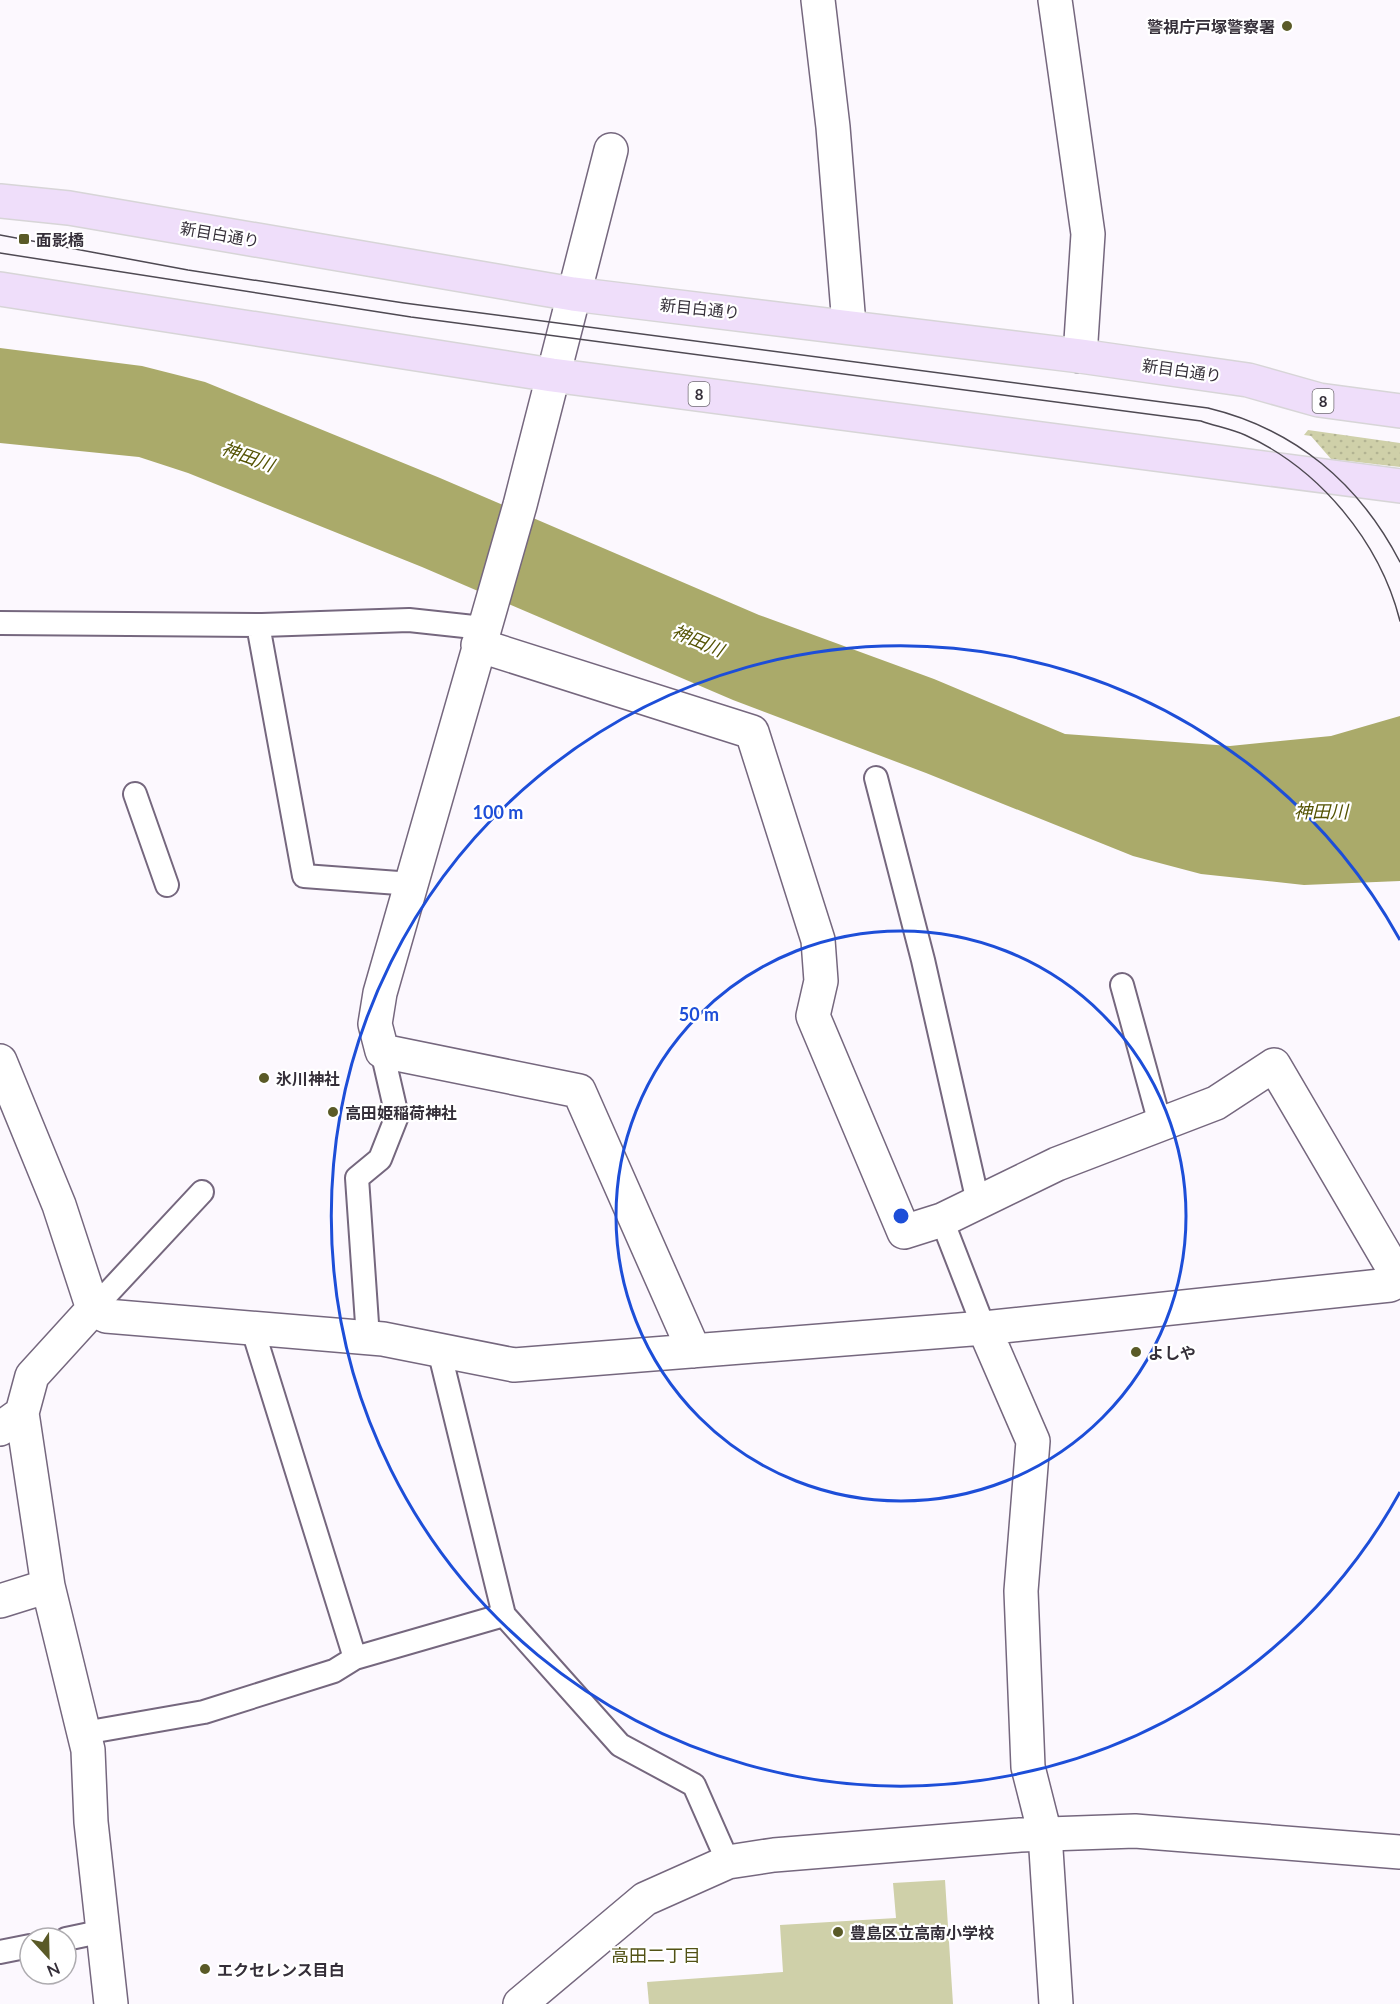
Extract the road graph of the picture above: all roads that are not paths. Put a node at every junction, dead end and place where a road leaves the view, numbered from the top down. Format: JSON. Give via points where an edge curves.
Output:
{"nodes":[{"id":1,"x":818,"y":0,"type":"edge"},
{"id":2,"x":1055,"y":0,"type":"edge"},
{"id":3,"x":611,"y":150,"type":"dead end"},
{"id":4,"x":0,"y":201,"type":"edge"},
{"id":5,"x":0,"y":289,"type":"edge"},
{"id":6,"x":573,"y":294,"type":"junction"},
{"id":7,"x":849,"y":325,"type":"junction"},
{"id":8,"x":1080,"y":356,"type":"junction"},
{"id":9,"x":552,"y":375,"type":"junction"},
{"id":10,"x":1400,"y":411,"type":"edge"},
{"id":11,"x":1400,"y":486,"type":"edge"},
{"id":12,"x":0,"y":623,"type":"edge"},
{"id":13,"x":258,"y":625,"type":"junction"},
{"id":14,"x":483,"y":627,"type":"junction"},
{"id":15,"x":876,"y":778,"type":"dead end"},
{"id":16,"x":135,"y":794,"type":"dead end"},
{"id":17,"x":412,"y":884,"type":"junction"},
{"id":18,"x":167,"y":885,"type":"dead end"},
{"id":19,"x":1122,"y":985,"type":"dead end"},
{"id":20,"x":382,"y":1051,"type":"junction"},
{"id":21,"x":0,"y":1061,"type":"edge"},
{"id":22,"x":1161,"y":1127,"type":"junction"},
{"id":23,"x":202,"y":1192,"type":"dead end"},
{"id":24,"x":978,"y":1202,"type":"junction"},
{"id":25,"x":942,"y":1220,"type":"junction"},
{"id":26,"x":1400,"y":1280,"type":"edge"},
{"id":27,"x":93,"y":1309,"type":"junction"},
{"id":28,"x":252,"y":1327,"type":"junction"},
{"id":29,"x":984,"y":1328,"type":"junction"},
{"id":30,"x":368,"y":1338,"type":"junction"},
{"id":31,"x":439,"y":1350,"type":"junction"},
{"id":32,"x":694,"y":1351,"type":"junction"},
{"id":33,"x":11,"y":1421,"type":"edge"},
{"id":34,"x":48,"y":1586,"type":"junction"},
{"id":35,"x":0,"y":1601,"type":"edge"},
{"id":36,"x":504,"y":1615,"type":"junction"},
{"id":37,"x":356,"y":1658,"type":"junction"},
{"id":38,"x":84,"y":1733,"type":"junction"},
{"id":39,"x":1045,"y":1834,"type":"junction"},
{"id":40,"x":1400,"y":1852,"type":"edge"},
{"id":41,"x":728,"y":1862,"type":"junction"},
{"id":42,"x":104,"y":1932,"type":"junction"},
{"id":43,"x":78,"y":1937,"type":"edge"},
{"id":44,"x":18,"y":1948,"type":"edge"},
{"id":45,"x":0,"y":1952,"type":"edge"},
{"id":46,"x":111,"y":2004,"type":"edge"},
{"id":47,"x":520,"y":2004,"type":"edge"},
{"id":48,"x":1056,"y":2004,"type":"edge"}],
"edges":[{"from":1,"to":7,"type":"street"},
{"from":2,"to":8,"type":"street","via":[[1088,234]]},
{"from":3,"to":6,"type":"street"},
{"from":4,"to":6,"type":"main road","name":"新目白通り","number":"8","via":[[69,208]]},
{"from":5,"to":9,"type":"main road","number":"8"},
{"from":6,"to":7,"type":"main road","name":"新目白通り","number":"8"},
{"from":6,"to":9,"type":"street"},
{"from":7,"to":8,"type":"main road","name":"新目白通り","number":"8"},
{"from":8,"to":10,"type":"main road","name":"新目白通り","number":"8","via":[[1248,380],[1319,400]]},
{"from":9,"to":11,"type":"main road","number":"8"},
{"from":9,"to":14,"type":"street","via":[[520,505]]},
{"from":12,"to":13,"type":"lane"},
{"from":13,"to":14,"type":"lane","via":[[410,620]]},
{"from":13,"to":17,"type":"lane","via":[[304,876]]},
{"from":14,"to":17,"type":"street"},
{"from":14,"to":25,"type":"street","via":[[752,732],[818,940],[821,981],[813,1016],[904,1232]]},
{"from":15,"to":24,"type":"lane"},
{"from":16,"to":18,"type":"lane"},
{"from":17,"to":20,"type":"street","via":[[380,993],[375,1024]]},
{"from":19,"to":22,"type":"lane"},
{"from":20,"to":30,"type":"lane","via":[[397,1116],[380,1159],[357,1178]]},
{"from":20,"to":32,"type":"street","via":[[579,1091]]},
{"from":21,"to":27,"type":"street","via":[[59,1206]]},
{"from":22,"to":24,"type":"street","via":[[1057,1164]]},
{"from":22,"to":26,"type":"street","via":[[1216,1103],[1274,1065]]},
{"from":23,"to":27,"type":"lane"},
{"from":24,"to":25,"type":"street"},
{"from":25,"to":29,"type":"lane"},
{"from":26,"to":29,"type":"street","via":[[1390,1285]]},
{"from":27,"to":28,"type":"street","via":[[106,1316]]},
{"from":27,"to":33,"type":"street","via":[[32,1376]]},
{"from":28,"to":30,"type":"street"},
{"from":28,"to":37,"type":"lane"},
{"from":29,"to":32,"type":"street"},
{"from":29,"to":39,"type":"street","via":[[1034,1441],[1021,1591],[1028,1767]]},
{"from":30,"to":31,"type":"street"},
{"from":31,"to":32,"type":"street","via":[[514,1365]]},
{"from":31,"to":36,"type":"lane"},
{"from":33,"to":34,"type":"street"},
{"from":34,"to":35,"type":"street"},
{"from":34,"to":38,"type":"street"},
{"from":36,"to":37,"type":"lane"},
{"from":36,"to":41,"type":"lane","via":[[620,1745],[694,1785]]},
{"from":37,"to":38,"type":"lane","via":[[334,1671],[204,1712]]},
{"from":38,"to":42,"type":"street"},
{"from":39,"to":40,"type":"street","via":[[1135,1831]]},
{"from":39,"to":41,"type":"street"},
{"from":39,"to":48,"type":"street"},
{"from":41,"to":47,"type":"street","via":[[645,1899]]},
{"from":42,"to":43,"type":"lane"},
{"from":42,"to":46,"type":"street"},
{"from":44,"to":45,"type":"lane"}]}
